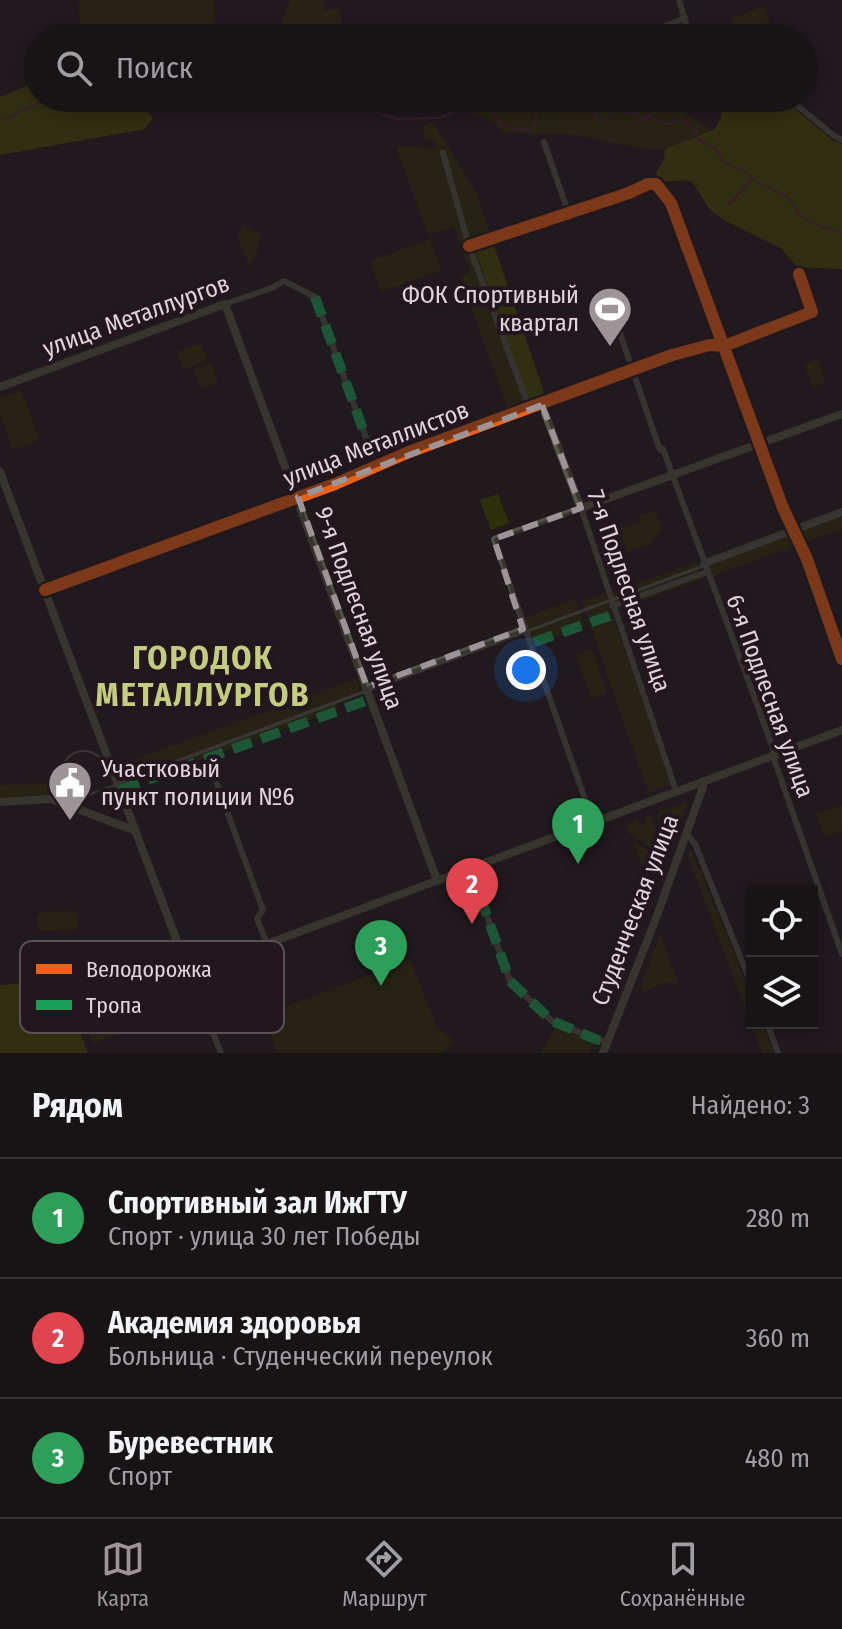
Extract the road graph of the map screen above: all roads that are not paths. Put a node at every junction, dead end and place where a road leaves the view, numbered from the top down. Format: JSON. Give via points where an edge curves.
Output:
{"nodes":[{"id":1,"x":679,"y":0,"type":"edge"},
{"id":2,"x":685,"y":17,"type":"junction"},
{"id":3,"x":672,"y":24,"type":"edge"},
{"id":4,"x":686,"y":24,"type":"edge"},
{"id":5,"x":805,"y":112,"type":"edge"},
{"id":6,"x":842,"y":140,"type":"edge"},
{"id":7,"x":544,"y":142,"type":"dead end"},
{"id":8,"x":443,"y":153,"type":"dead end"},
{"id":9,"x":568,"y":212,"type":"junction"},
{"id":10,"x":469,"y":246,"type":"junction"},
{"id":11,"x":799,"y":274,"type":"dead end"},
{"id":12,"x":225,"y":304,"type":"junction"},
{"id":13,"x":613,"y":313,"type":"dead end"},
{"id":14,"x":724,"y":346,"type":"junction"},
{"id":15,"x":635,"y":370,"type":"junction"},
{"id":16,"x":0,"y":387,"type":"edge"},
{"id":17,"x":542,"y":405,"type":"junction"},
{"id":18,"x":530,"y":410,"type":"junction"},
{"id":19,"x":842,"y":414,"type":"edge"},
{"id":20,"x":760,"y":443,"type":"junction"},
{"id":21,"x":377,"y":468,"type":"junction"},
{"id":22,"x":0,"y":472,"type":"edge"},
{"id":23,"x":672,"y":475,"type":"junction"},
{"id":24,"x":298,"y":497,"type":"junction"},
{"id":25,"x":581,"y":508,"type":"junction"},
{"id":26,"x":842,"y":511,"type":"edge"},
{"id":27,"x":792,"y":530,"type":"junction"},
{"id":28,"x":703,"y":563,"type":"junction"},
{"id":29,"x":707,"y":572,"type":"junction"},
{"id":30,"x":45,"y":590,"type":"junction"},
{"id":31,"x":612,"y":606,"type":"junction"},
{"id":32,"x":523,"y":629,"type":"junction"},
{"id":33,"x":842,"y":659,"type":"edge"},
{"id":34,"x":367,"y":687,"type":"junction"},
{"id":35,"x":842,"y":730,"type":"edge"},
{"id":36,"x":775,"y":754,"type":"junction"},
{"id":37,"x":703,"y":781,"type":"junction"},
{"id":38,"x":217,"y":784,"type":"dead end"},
{"id":39,"x":676,"y":791,"type":"junction"},
{"id":40,"x":0,"y":802,"type":"edge"},
{"id":41,"x":593,"y":822,"type":"junction"},
{"id":42,"x":136,"y":831,"type":"junction"},
{"id":43,"x":686,"y":833,"type":"junction"},
{"id":44,"x":470,"y":868,"type":"junction"},
{"id":45,"x":437,"y":880,"type":"junction"},
{"id":46,"x":177,"y":941,"type":"edge"},
{"id":47,"x":266,"y":941,"type":"edge"},
{"id":48,"x":275,"y":941,"type":"edge"},
{"id":49,"x":842,"y":954,"type":"edge"},
{"id":50,"x":746,"y":971,"type":"edge"},
{"id":51,"x":769,"y":1029,"type":"edge"},
{"id":52,"x":213,"y":1033,"type":"edge"},
{"id":53,"x":607,"y":1041,"type":"junction"},
{"id":54,"x":221,"y":1053,"type":"edge"},
{"id":55,"x":603,"y":1053,"type":"edge"},
{"id":56,"x":778,"y":1053,"type":"edge"}],
"edges":[{"from":1,"to":2,"type":"street"},
{"from":2,"to":3,"type":"street"},
{"from":2,"to":4,"type":"street"},
{"from":5,"to":6,"type":"street"},
{"from":7,"to":9,"type":"street"},
{"from":8,"to":10,"type":"street"},
{"from":9,"to":10,"type":"street"},
{"from":9,"to":14,"type":"street","via":[[656,184],[671,203]]},
{"from":10,"to":18,"type":"street"},
{"from":11,"to":14,"type":"street","name":"улица Металлистов","via":[[812,312]]},
{"from":12,"to":16,"type":"street","name":"улица Металлургов"},
{"from":12,"to":21,"type":"street","name":"улица Металлургов","via":[[284,281],[315,297]]},
{"from":12,"to":24,"type":"street","name":"9-я Подлесная улица"},
{"from":13,"to":15,"type":"street","name":"6-я Подлесная улица"},
{"from":14,"to":15,"type":"street","name":"улица Металлистов","via":[[672,355]]},
{"from":14,"to":20,"type":"street"},
{"from":15,"to":17,"type":"street","name":"улица Металлистов"},
{"from":15,"to":23,"type":"street","name":"6-я Подлесная улица"},
{"from":17,"to":18,"type":"street","name":"улица Металлистов"},
{"from":17,"to":25,"type":"street","name":"7-я Подлесная улица"},
{"from":18,"to":21,"type":"street","name":"улица Металлистов"},
{"from":19,"to":20,"type":"street"},
{"from":20,"to":23,"type":"street"},
{"from":20,"to":27,"type":"street"},
{"from":21,"to":24,"type":"street","name":"улица Металлистов"},
{"from":22,"to":30,"type":"street"},
{"from":23,"to":25,"type":"street"},
{"from":23,"to":28,"type":"street","name":"6-я Подлесная улица"},
{"from":24,"to":30,"type":"street","name":"улица Металлистов"},
{"from":24,"to":34,"type":"street","name":"9-я Подлесная улица"},
{"from":25,"to":31,"type":"street","name":"7-я Подлесная улица"},
{"from":25,"to":32,"type":"street","via":[[494,539]]},
{"from":26,"to":27,"type":"street"},
{"from":27,"to":28,"type":"street"},
{"from":27,"to":33,"type":"street"},
{"from":28,"to":29,"type":"street","name":"6-я Подлесная улица"},
{"from":29,"to":31,"type":"street"},
{"from":29,"to":36,"type":"street","name":"6-я Подлесная улица"},
{"from":30,"to":42,"type":"street"},
{"from":31,"to":39,"type":"street","name":"7-я Подлесная улица"},
{"from":32,"to":34,"type":"street"},
{"from":32,"to":41,"type":"street"},
{"from":34,"to":45,"type":"street","name":"9-я Подлесная улица"},
{"from":35,"to":36,"type":"street"},
{"from":36,"to":37,"type":"street"},
{"from":36,"to":49,"type":"street","name":"6-я Подлесная улица"},
{"from":37,"to":39,"type":"street"},
{"from":37,"to":43,"type":"street","name":"Студенческая улица"},
{"from":38,"to":47,"type":"street","via":[[263,910],[257,919]]},
{"from":39,"to":41,"type":"street"},
{"from":40,"to":42,"type":"street","via":[[51,799]]},
{"from":41,"to":44,"type":"street"},
{"from":42,"to":46,"type":"street"},
{"from":43,"to":50,"type":"street"},
{"from":43,"to":53,"type":"street","name":"Студенческая улица"},
{"from":44,"to":45,"type":"street"},
{"from":44,"to":53,"type":"street","via":[[510,981],[552,1021]]},
{"from":45,"to":48,"type":"street"},
{"from":51,"to":56,"type":"street"},
{"from":52,"to":54,"type":"street"},
{"from":53,"to":55,"type":"street","name":"Студенческая улица"}]}
